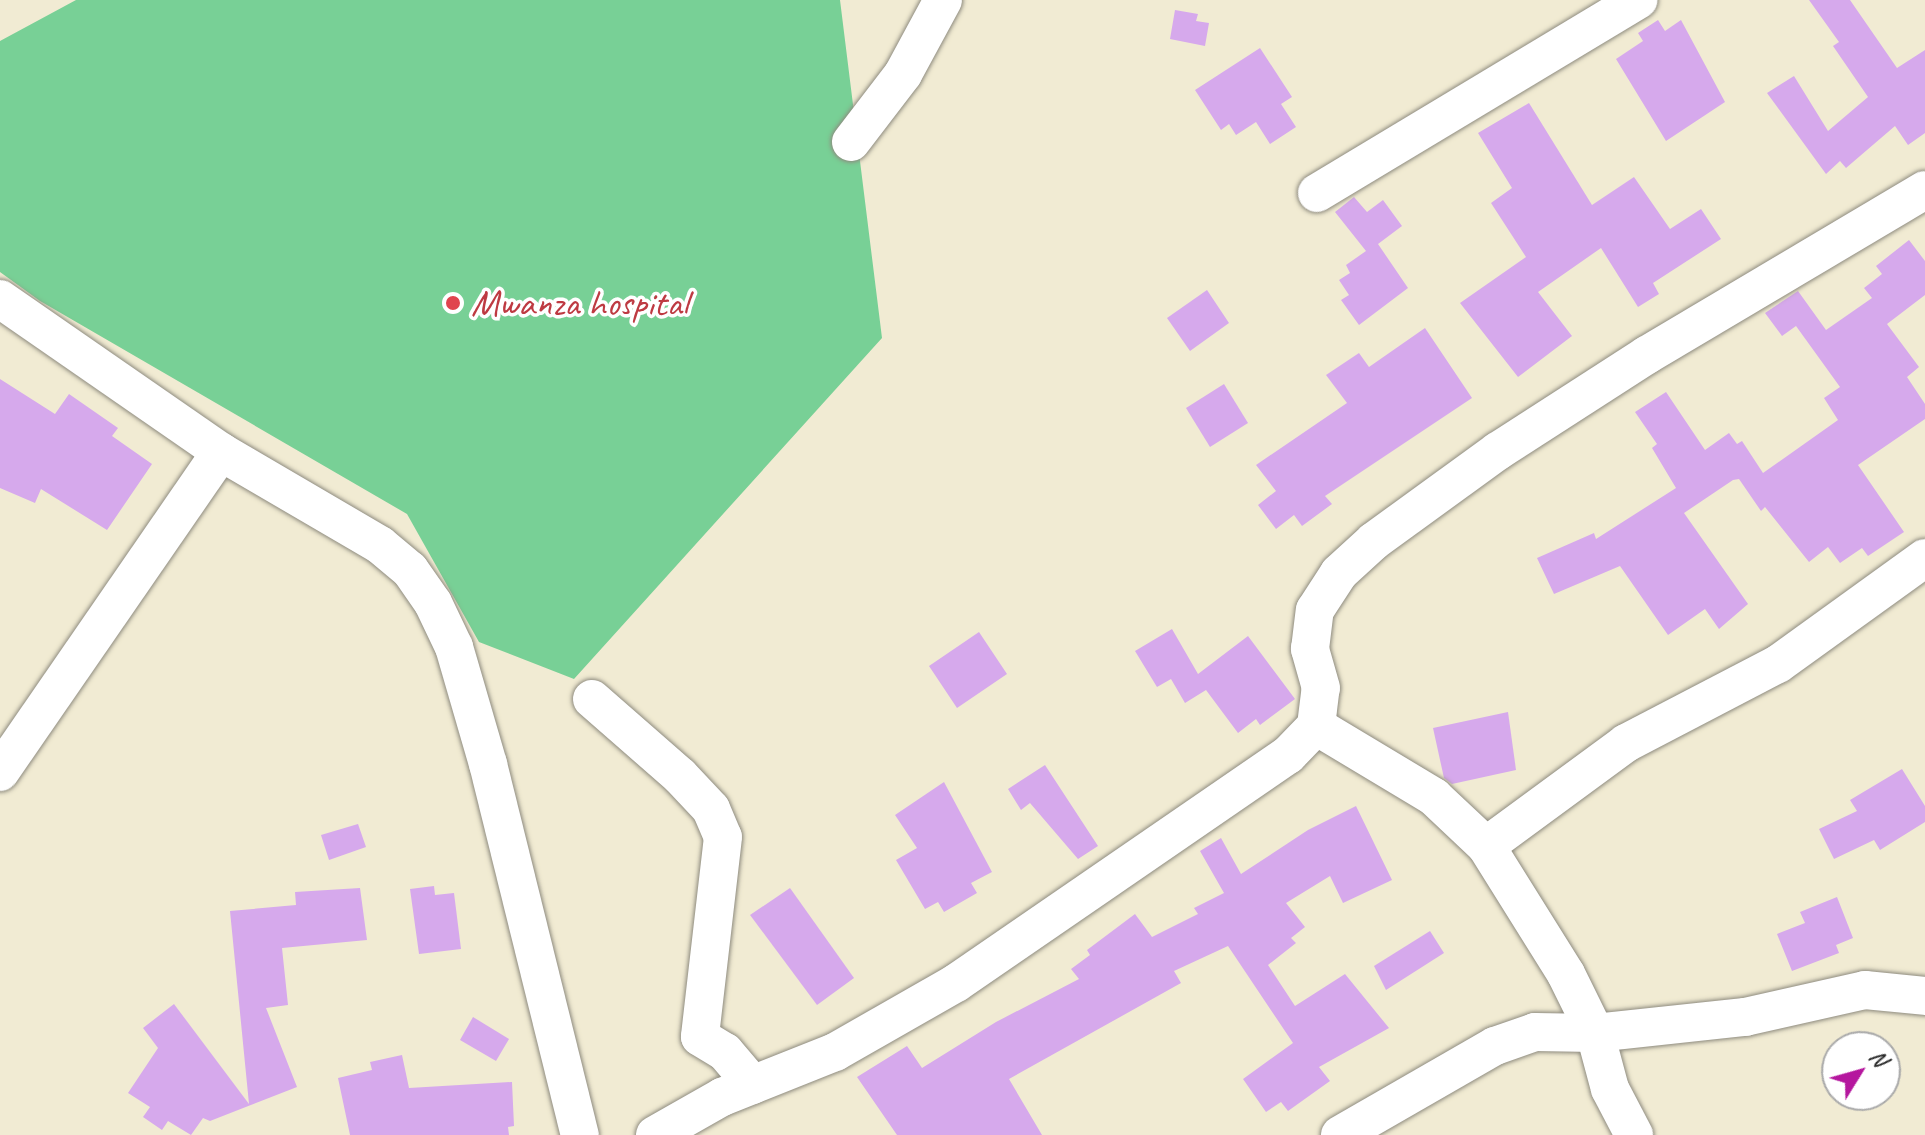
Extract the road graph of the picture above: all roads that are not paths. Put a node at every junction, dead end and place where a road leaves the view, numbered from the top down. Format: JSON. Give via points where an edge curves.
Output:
{"nodes":[{"id":1,"x":943,"y":0,"type":"edge"},
{"id":2,"x":1638,"y":0,"type":"edge"},
{"id":3,"x":851,"y":142,"type":"dead end"},
{"id":4,"x":1925,"y":190,"type":"edge"},
{"id":5,"x":1317,"y":193,"type":"dead end"},
{"id":6,"x":0,"y":299,"type":"edge"},
{"id":7,"x":221,"y":452,"type":"junction"},
{"id":8,"x":1925,"y":558,"type":"edge"},
{"id":9,"x":1925,"y":581,"type":"edge"},
{"id":10,"x":1885,"y":588,"type":"junction"},
{"id":11,"x":592,"y":699,"type":"dead end"},
{"id":12,"x":1316,"y":726,"type":"junction"},
{"id":13,"x":0,"y":772,"type":"edge"},
{"id":14,"x":1486,"y":846,"type":"junction"},
{"id":15,"x":1925,"y":996,"type":"edge"},
{"id":16,"x":1595,"y":1033,"type":"junction"},
{"id":17,"x":753,"y":1085,"type":"junction"},
{"id":18,"x":580,"y":1135,"type":"edge"},
{"id":19,"x":655,"y":1135,"type":"edge"},
{"id":20,"x":1340,"y":1135,"type":"edge"},
{"id":21,"x":1634,"y":1135,"type":"edge"}],
"edges":[{"from":1,"to":3,"type":"street","via":[[903,74]]},
{"from":2,"to":5,"type":"street"},
{"from":4,"to":12,"type":"street","via":[[1622,371],[1498,451],[1374,541],[1339,573],[1315,610],[1310,649],[1321,688]]},
{"from":6,"to":7,"type":"street"},
{"from":7,"to":13,"type":"street"},
{"from":7,"to":18,"type":"street","via":[[380,545],[410,570],[433,603],[454,647],[488,764]]},
{"from":8,"to":10,"type":"street"},
{"from":9,"to":10,"type":"street"},
{"from":10,"to":14,"type":"street","via":[[1778,664],[1626,743]]},
{"from":11,"to":17,"type":"street","via":[[680,776],[711,809],[723,837],[700,1037],[725,1052]]},
{"from":12,"to":14,"type":"street","via":[[1434,797]]},
{"from":12,"to":17,"type":"street","via":[[1288,755],[956,983],[835,1052]]},
{"from":14,"to":16,"type":"street","via":[[1535,916]]},
{"from":15,"to":16,"type":"street","via":[[1865,990],[1745,1017]]},
{"from":16,"to":20,"type":"street","via":[[1558,1030],[1515,1037]]},
{"from":16,"to":21,"type":"street","via":[[1610,1089]]},
{"from":17,"to":19,"type":"street"}]}
